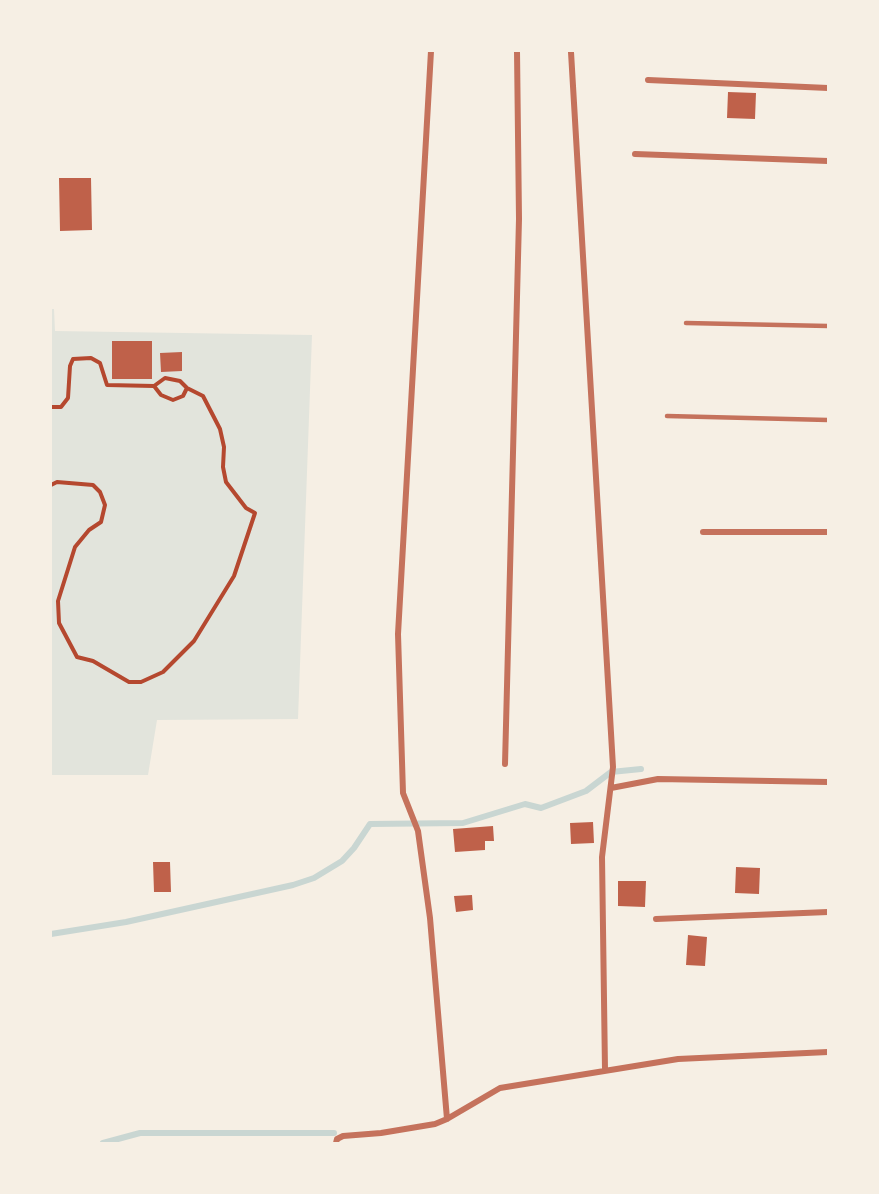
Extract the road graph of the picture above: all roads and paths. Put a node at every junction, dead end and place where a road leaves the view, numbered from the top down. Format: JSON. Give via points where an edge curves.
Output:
{"nodes":[{"id":1,"x":431,"y":51,"type":"edge"},
{"id":2,"x":517,"y":51,"type":"edge"},
{"id":3,"x":571,"y":52,"type":"edge"},
{"id":4,"x":648,"y":80,"type":"dead end"},
{"id":5,"x":828,"y":88,"type":"edge"},
{"id":6,"x":635,"y":154,"type":"dead end"},
{"id":7,"x":828,"y":161,"type":"edge"},
{"id":8,"x":686,"y":323,"type":"dead end"},
{"id":9,"x":828,"y":326,"type":"edge"},
{"id":10,"x":154,"y":386,"type":"junction"},
{"id":11,"x":187,"y":388,"type":"junction"},
{"id":12,"x":51,"y":406,"type":"edge"},
{"id":13,"x":667,"y":416,"type":"dead end"},
{"id":14,"x":828,"y":420,"type":"edge"},
{"id":15,"x":51,"y":485,"type":"edge"},
{"id":16,"x":703,"y":532,"type":"dead end"},
{"id":17,"x":828,"y":532,"type":"edge"},
{"id":18,"x":505,"y":764,"type":"dead end"},
{"id":19,"x":828,"y":782,"type":"edge"},
{"id":20,"x":611,"y":785,"type":"junction"},
{"id":21,"x":828,"y":912,"type":"edge"},
{"id":22,"x":656,"y":919,"type":"dead end"},
{"id":23,"x":828,"y":1052,"type":"edge"},
{"id":24,"x":605,"y":1070,"type":"junction"},
{"id":25,"x":447,"y":1119,"type":"junction"},
{"id":26,"x":336,"y":1143,"type":"edge"}],
"edges":[{"from":1,"to":25,"type":"street","via":[[398,634],[403,793],[418,831],[430,918]]},
{"from":2,"to":18,"type":"street","via":[[519,219]]},
{"from":3,"to":20,"type":"street","via":[[614,767]]},
{"from":4,"to":5,"type":"street"},
{"from":6,"to":7,"type":"street"},
{"from":8,"to":9,"type":"lane"},
{"from":10,"to":11,"type":"path","via":[[165,378],[180,381]]},
{"from":10,"to":11,"type":"path","via":[[173,400],[183,396]]},
{"from":10,"to":12,"type":"path","via":[[107,385],[100,363],[91,357],[73,359],[68,398],[61,407]]},
{"from":11,"to":15,"type":"path","via":[[203,396],[220,429],[226,482],[246,508],[255,513],[234,576],[194,641],[163,672],[141,682],[129,682],[93,661],[77,657],[59,623],[58,601],[75,547],[101,522],[105,505],[93,485]]},
{"from":13,"to":14,"type":"lane"},
{"from":16,"to":17,"type":"street"},
{"from":19,"to":20,"type":"street","via":[[658,779]]},
{"from":20,"to":24,"type":"street","via":[[602,857]]},
{"from":21,"to":22,"type":"street"},
{"from":23,"to":24,"type":"street","via":[[678,1059]]},
{"from":24,"to":25,"type":"street","via":[[500,1088]]},
{"from":25,"to":26,"type":"street","via":[[343,1136]]}]}
